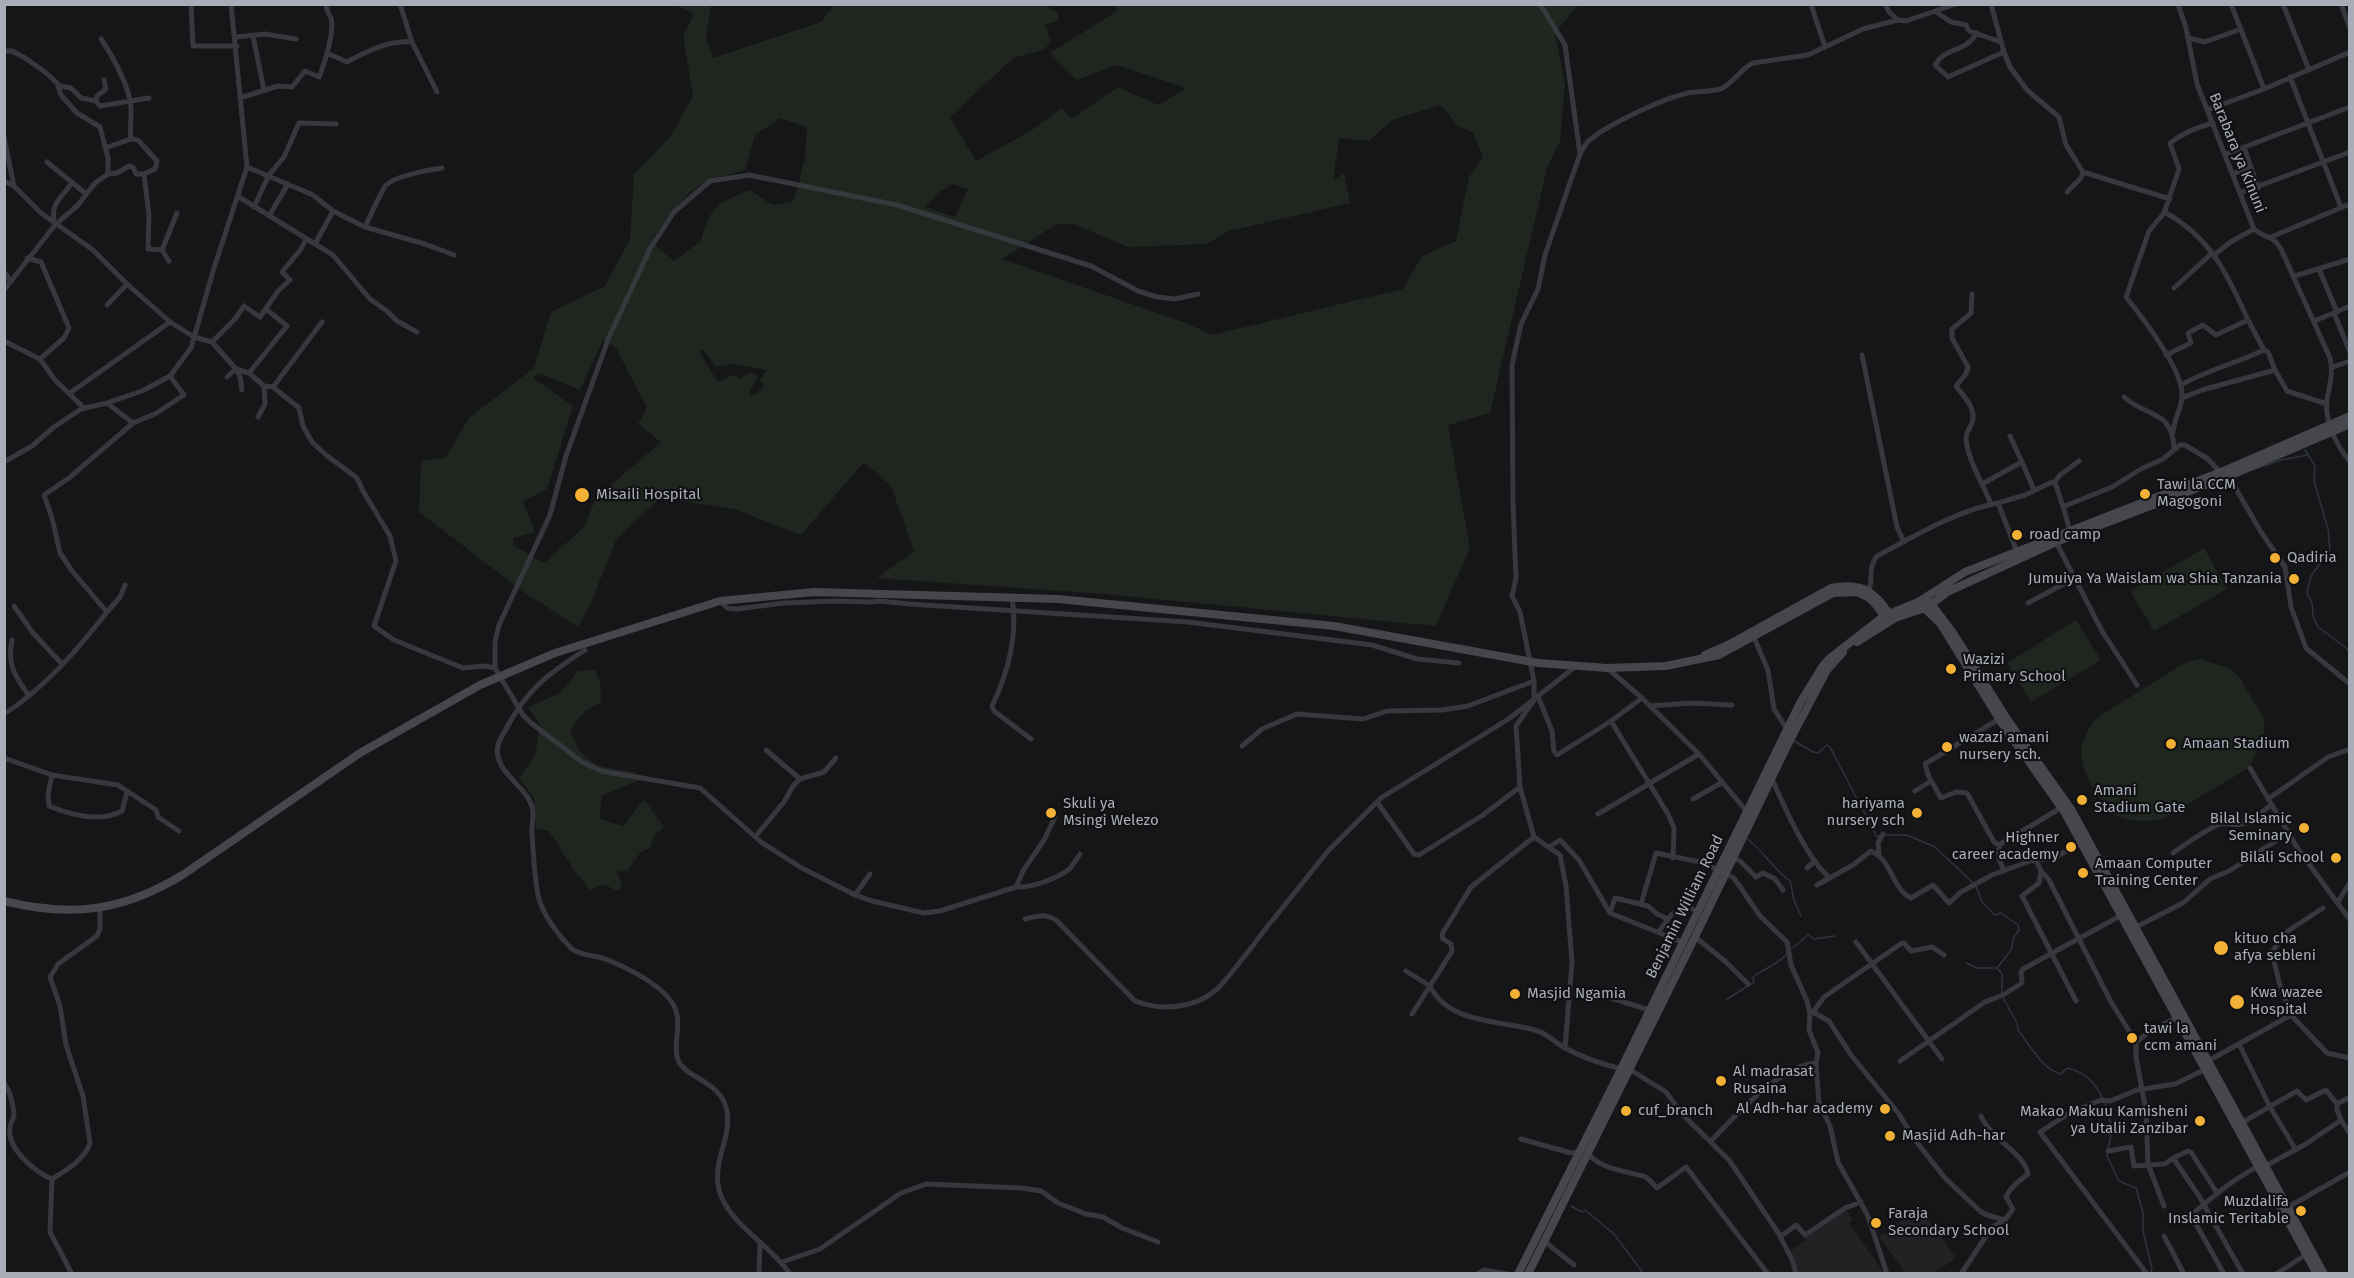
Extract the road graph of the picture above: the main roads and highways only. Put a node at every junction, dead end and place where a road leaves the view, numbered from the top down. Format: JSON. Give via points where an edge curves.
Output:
{"nodes":[{"id":1,"x":2349,"y":416,"type":"edge"},
{"id":2,"x":2349,"y":424,"type":"edge"},
{"id":3,"x":2331,"y":427,"type":"junction"},
{"id":4,"x":2225,"y":473,"type":"junction"},
{"id":5,"x":1926,"y":597,"type":"junction"},
{"id":6,"x":1932,"y":604,"type":"junction"},
{"id":7,"x":1920,"y":605,"type":"junction"},
{"id":8,"x":1889,"y":618,"type":"junction"},
{"id":9,"x":2065,"y":805,"type":"junction"},
{"id":10,"x":1722,"y":872,"type":"junction"},
{"id":11,"x":4,"y":901,"type":"edge"},
{"id":12,"x":2207,"y":1065,"type":"junction"},
{"id":13,"x":1625,"y":1069,"type":"junction"},
{"id":14,"x":1583,"y":1152,"type":"junction"},
{"id":15,"x":2263,"y":1166,"type":"junction"},
{"id":16,"x":1518,"y":1274,"type":"edge"},
{"id":17,"x":1528,"y":1274,"type":"edge"},
{"id":18,"x":2317,"y":1274,"type":"edge"},
{"id":19,"x":2324,"y":1274,"type":"edge"}],
"edges":[{"from":1,"to":3,"type":"main road"},
{"from":2,"to":3,"type":"main road"},
{"from":3,"to":4,"type":"main road"},
{"from":4,"to":5,"type":"main road","name":"Benjamin William Road","via":[[1965,572]]},
{"from":4,"to":6,"type":"main road","name":"Benjamin William Road","via":[[2056,542],[1947,592]]},
{"from":5,"to":6,"type":"main road"},
{"from":5,"to":7,"type":"main road","name":"Benjamin William Road"},
{"from":6,"to":7,"type":"main road","name":"Benjamin William Road"},
{"from":6,"to":9,"type":"main road"},
{"from":7,"to":8,"type":"main road","name":"Benjamin William Road"},
{"from":7,"to":9,"type":"main road","via":[[1940,623],[1999,719]]},
{"from":8,"to":10,"type":"main road","name":"Benjamin William Road","via":[[1850,646],[1827,670],[1733,858]]},
{"from":8,"to":10,"type":"main road","name":"Benjamin William Road","via":[[1836,652],[1822,667],[1746,812]]},
{"from":8,"to":11,"type":"main road","via":[[1868,594],[1848,585],[1831,588],[1753,634],[1690,661],[1607,668],[1530,662],[1334,626],[1070,600],[814,592],[720,601],[564,650],[480,685],[360,753],[163,887],[140,898],[100,908],[48,910]]},
{"from":9,"to":12,"type":"main road","via":[[2136,927]]},
{"from":9,"to":12,"type":"main road"},
{"from":10,"to":13,"type":"main road","name":"Benjamin William Road","via":[[1695,937]]},
{"from":10,"to":13,"type":"main road","name":"Benjamin William Road","via":[[1697,911]]},
{"from":12,"to":15,"type":"main road"},
{"from":12,"to":15,"type":"main road","via":[[2243,1122]]},
{"from":13,"to":14,"type":"main road","name":"Benjamin William Road"},
{"from":14,"to":16,"type":"main road","name":"Benjamin William Road"},
{"from":14,"to":17,"type":"main road","name":"Benjamin William Road"},
{"from":15,"to":18,"type":"main road"},
{"from":15,"to":19,"type":"main road"}]}
